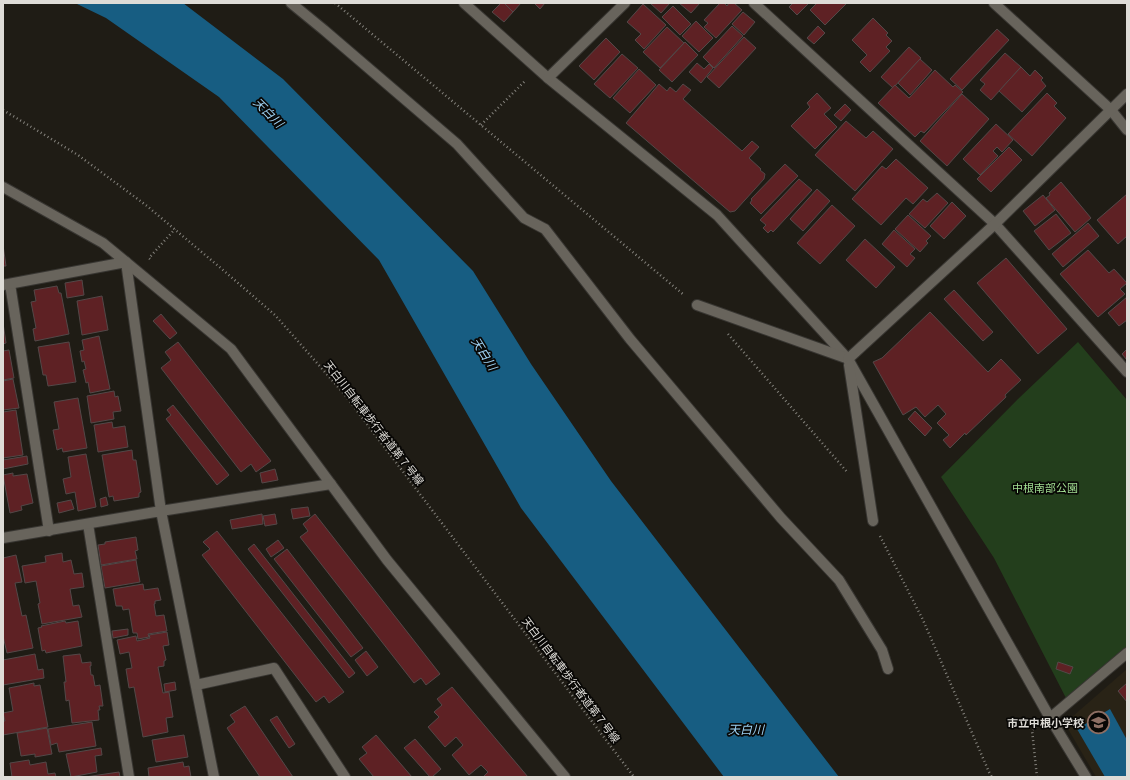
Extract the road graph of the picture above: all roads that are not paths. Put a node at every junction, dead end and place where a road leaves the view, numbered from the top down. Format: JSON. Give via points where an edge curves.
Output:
{"nodes":[{"id":1,"x":291,"y":3,"type":"edge"},
{"id":2,"x":464,"y":3,"type":"edge"},
{"id":3,"x":624,"y":3,"type":"edge"},
{"id":4,"x":754,"y":3,"type":"edge"},
{"id":5,"x":994,"y":3,"type":"edge"},
{"id":6,"x":548,"y":78,"type":"junction"},
{"id":7,"x":1127,"y":94,"type":"edge"},
{"id":8,"x":1111,"y":110,"type":"junction"},
{"id":9,"x":1127,"y":130,"type":"edge"},
{"id":10,"x":3,"y":187,"type":"edge"},
{"id":11,"x":995,"y":224,"type":"junction"},
{"id":12,"x":126,"y":262,"type":"junction"},
{"id":13,"x":6,"y":285,"type":"edge"},
{"id":14,"x":697,"y":305,"type":"road end"},
{"id":15,"x":848,"y":359,"type":"junction"},
{"id":16,"x":1127,"y":372,"type":"edge"},
{"id":17,"x":331,"y":484,"type":"junction"},
{"id":18,"x":161,"y":511,"type":"junction"},
{"id":19,"x":873,"y":521,"type":"road end"},
{"id":20,"x":88,"y":524,"type":"junction"},
{"id":21,"x":49,"y":531,"type":"junction"},
{"id":22,"x":3,"y":538,"type":"edge"},
{"id":23,"x":1127,"y":653,"type":"edge"},
{"id":24,"x":888,"y":669,"type":"dead end"},
{"id":25,"x":196,"y":686,"type":"junction"},
{"id":26,"x":1050,"y":718,"type":"junction"},
{"id":27,"x":129,"y":777,"type":"edge"},
{"id":28,"x":214,"y":777,"type":"edge"},
{"id":29,"x":345,"y":777,"type":"edge"},
{"id":30,"x":565,"y":777,"type":"edge"},
{"id":31,"x":1086,"y":777,"type":"edge"}],
"edges":[{"from":1,"to":24,"type":"street","via":[[456,144],[524,218],[545,229],[630,339],[781,518],[838,580],[882,650]]},
{"from":2,"to":6,"type":"street"},
{"from":3,"to":6,"type":"street"},
{"from":4,"to":11,"type":"street"},
{"from":5,"to":8,"type":"street"},
{"from":6,"to":15,"type":"street","via":[[717,215]]},
{"from":7,"to":8,"type":"street"},
{"from":8,"to":9,"type":"street"},
{"from":8,"to":11,"type":"street"},
{"from":10,"to":12,"type":"street","via":[[103,243]]},
{"from":11,"to":15,"type":"street"},
{"from":11,"to":16,"type":"street"},
{"from":12,"to":13,"type":"street"},
{"from":12,"to":17,"type":"street","via":[[231,349]]},
{"from":12,"to":18,"type":"street"},
{"from":13,"to":21,"type":"street"},
{"from":14,"to":15,"type":"street"},
{"from":15,"to":19,"type":"street"},
{"from":15,"to":26,"type":"street"},
{"from":17,"to":18,"type":"street"},
{"from":17,"to":30,"type":"street","via":[[387,560]]},
{"from":18,"to":20,"type":"street"},
{"from":18,"to":25,"type":"street"},
{"from":20,"to":21,"type":"street"},
{"from":20,"to":27,"type":"street"},
{"from":21,"to":22,"type":"street"},
{"from":23,"to":26,"type":"street"},
{"from":25,"to":28,"type":"street"},
{"from":25,"to":29,"type":"street","via":[[274,668]]},
{"from":26,"to":31,"type":"street"}]}
